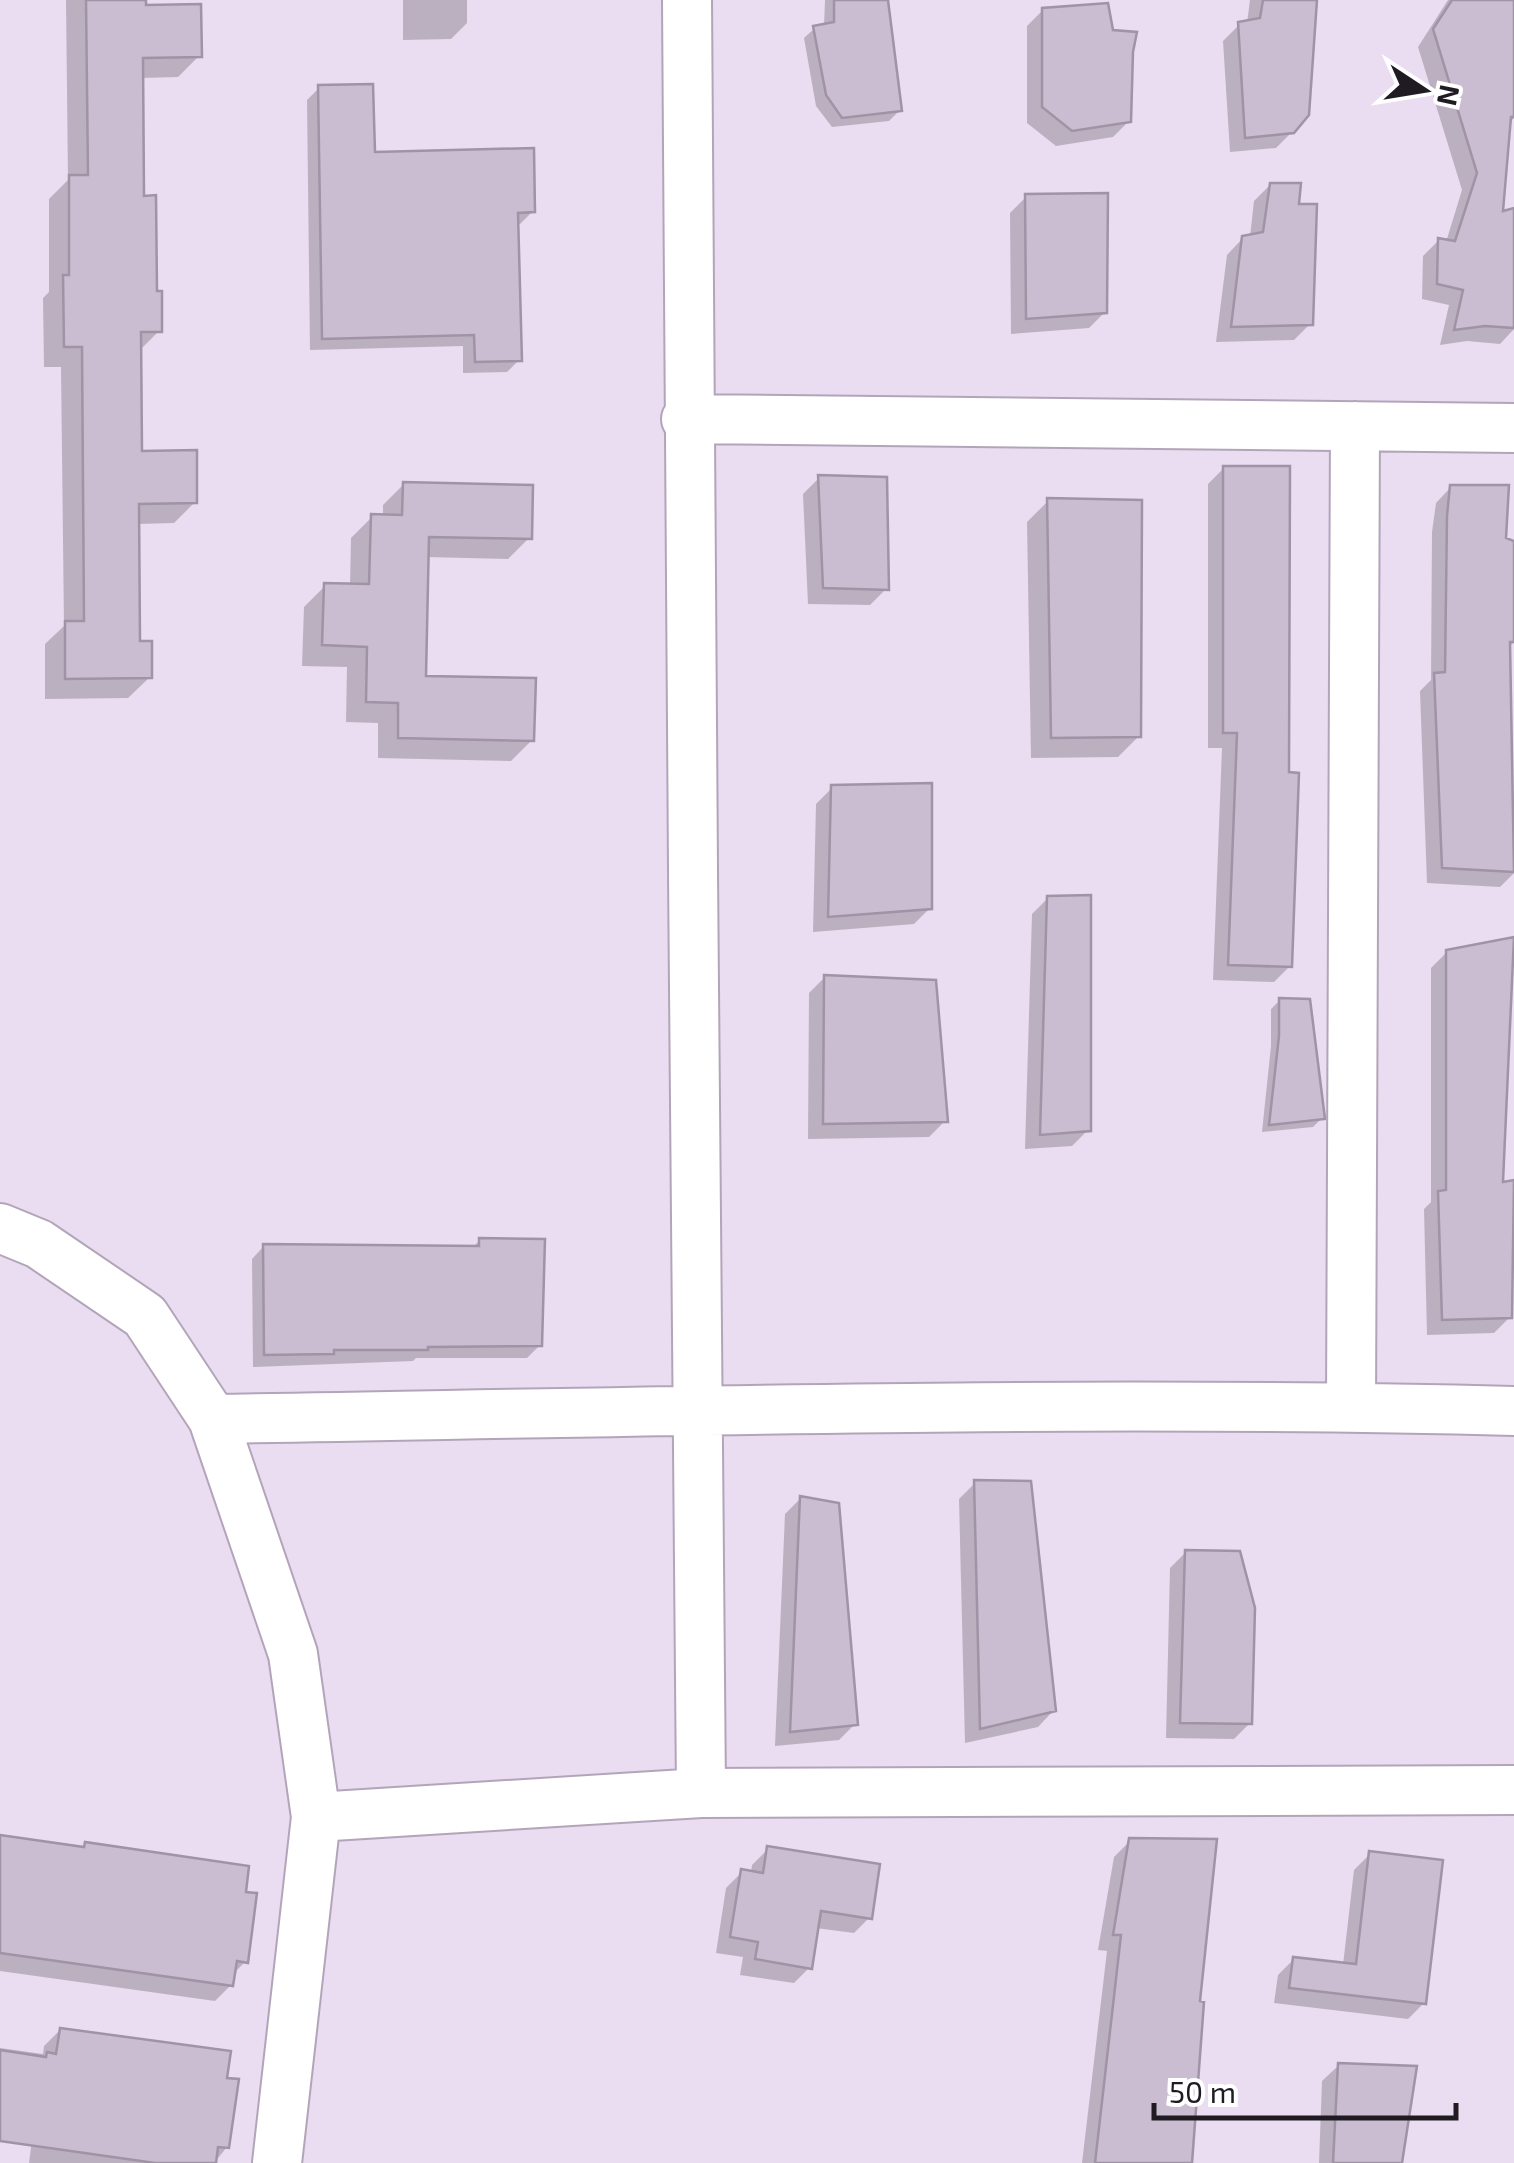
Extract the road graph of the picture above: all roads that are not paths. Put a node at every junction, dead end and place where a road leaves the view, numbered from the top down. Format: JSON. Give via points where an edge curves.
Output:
{"nodes":[{"id":1,"x":687,"y":0,"type":"edge"},
{"id":2,"x":686,"y":418,"type":"junction"},
{"id":3,"x":1355,"y":426,"type":"junction"},
{"id":4,"x":1514,"y":428,"type":"edge"},
{"id":5,"x":0,"y":1228,"type":"edge"},
{"id":6,"x":1350,"y":1407,"type":"junction"},
{"id":7,"x":700,"y":1411,"type":"junction"},
{"id":8,"x":1514,"y":1412,"type":"edge"},
{"id":9,"x":214,"y":1420,"type":"junction"},
{"id":10,"x":1514,"y":1790,"type":"edge"},
{"id":11,"x":700,"y":1793,"type":"junction"},
{"id":12,"x":316,"y":1817,"type":"junction"},
{"id":13,"x":277,"y":2163,"type":"edge"}],
"edges":[{"from":1,"to":2,"type":"street"},
{"from":2,"to":3,"type":"street"},
{"from":2,"to":7,"type":"street"},
{"from":3,"to":4,"type":"street"},
{"from":3,"to":6,"type":"street"},
{"from":5,"to":9,"type":"street","via":[[38,1244],[146,1316]]},
{"from":6,"to":7,"type":"street"},
{"from":6,"to":8,"type":"street"},
{"from":7,"to":9,"type":"street"},
{"from":7,"to":11,"type":"street"},
{"from":9,"to":12,"type":"street","via":[[294,1654]]},
{"from":10,"to":11,"type":"street"},
{"from":11,"to":12,"type":"street"},
{"from":12,"to":13,"type":"street"}]}
